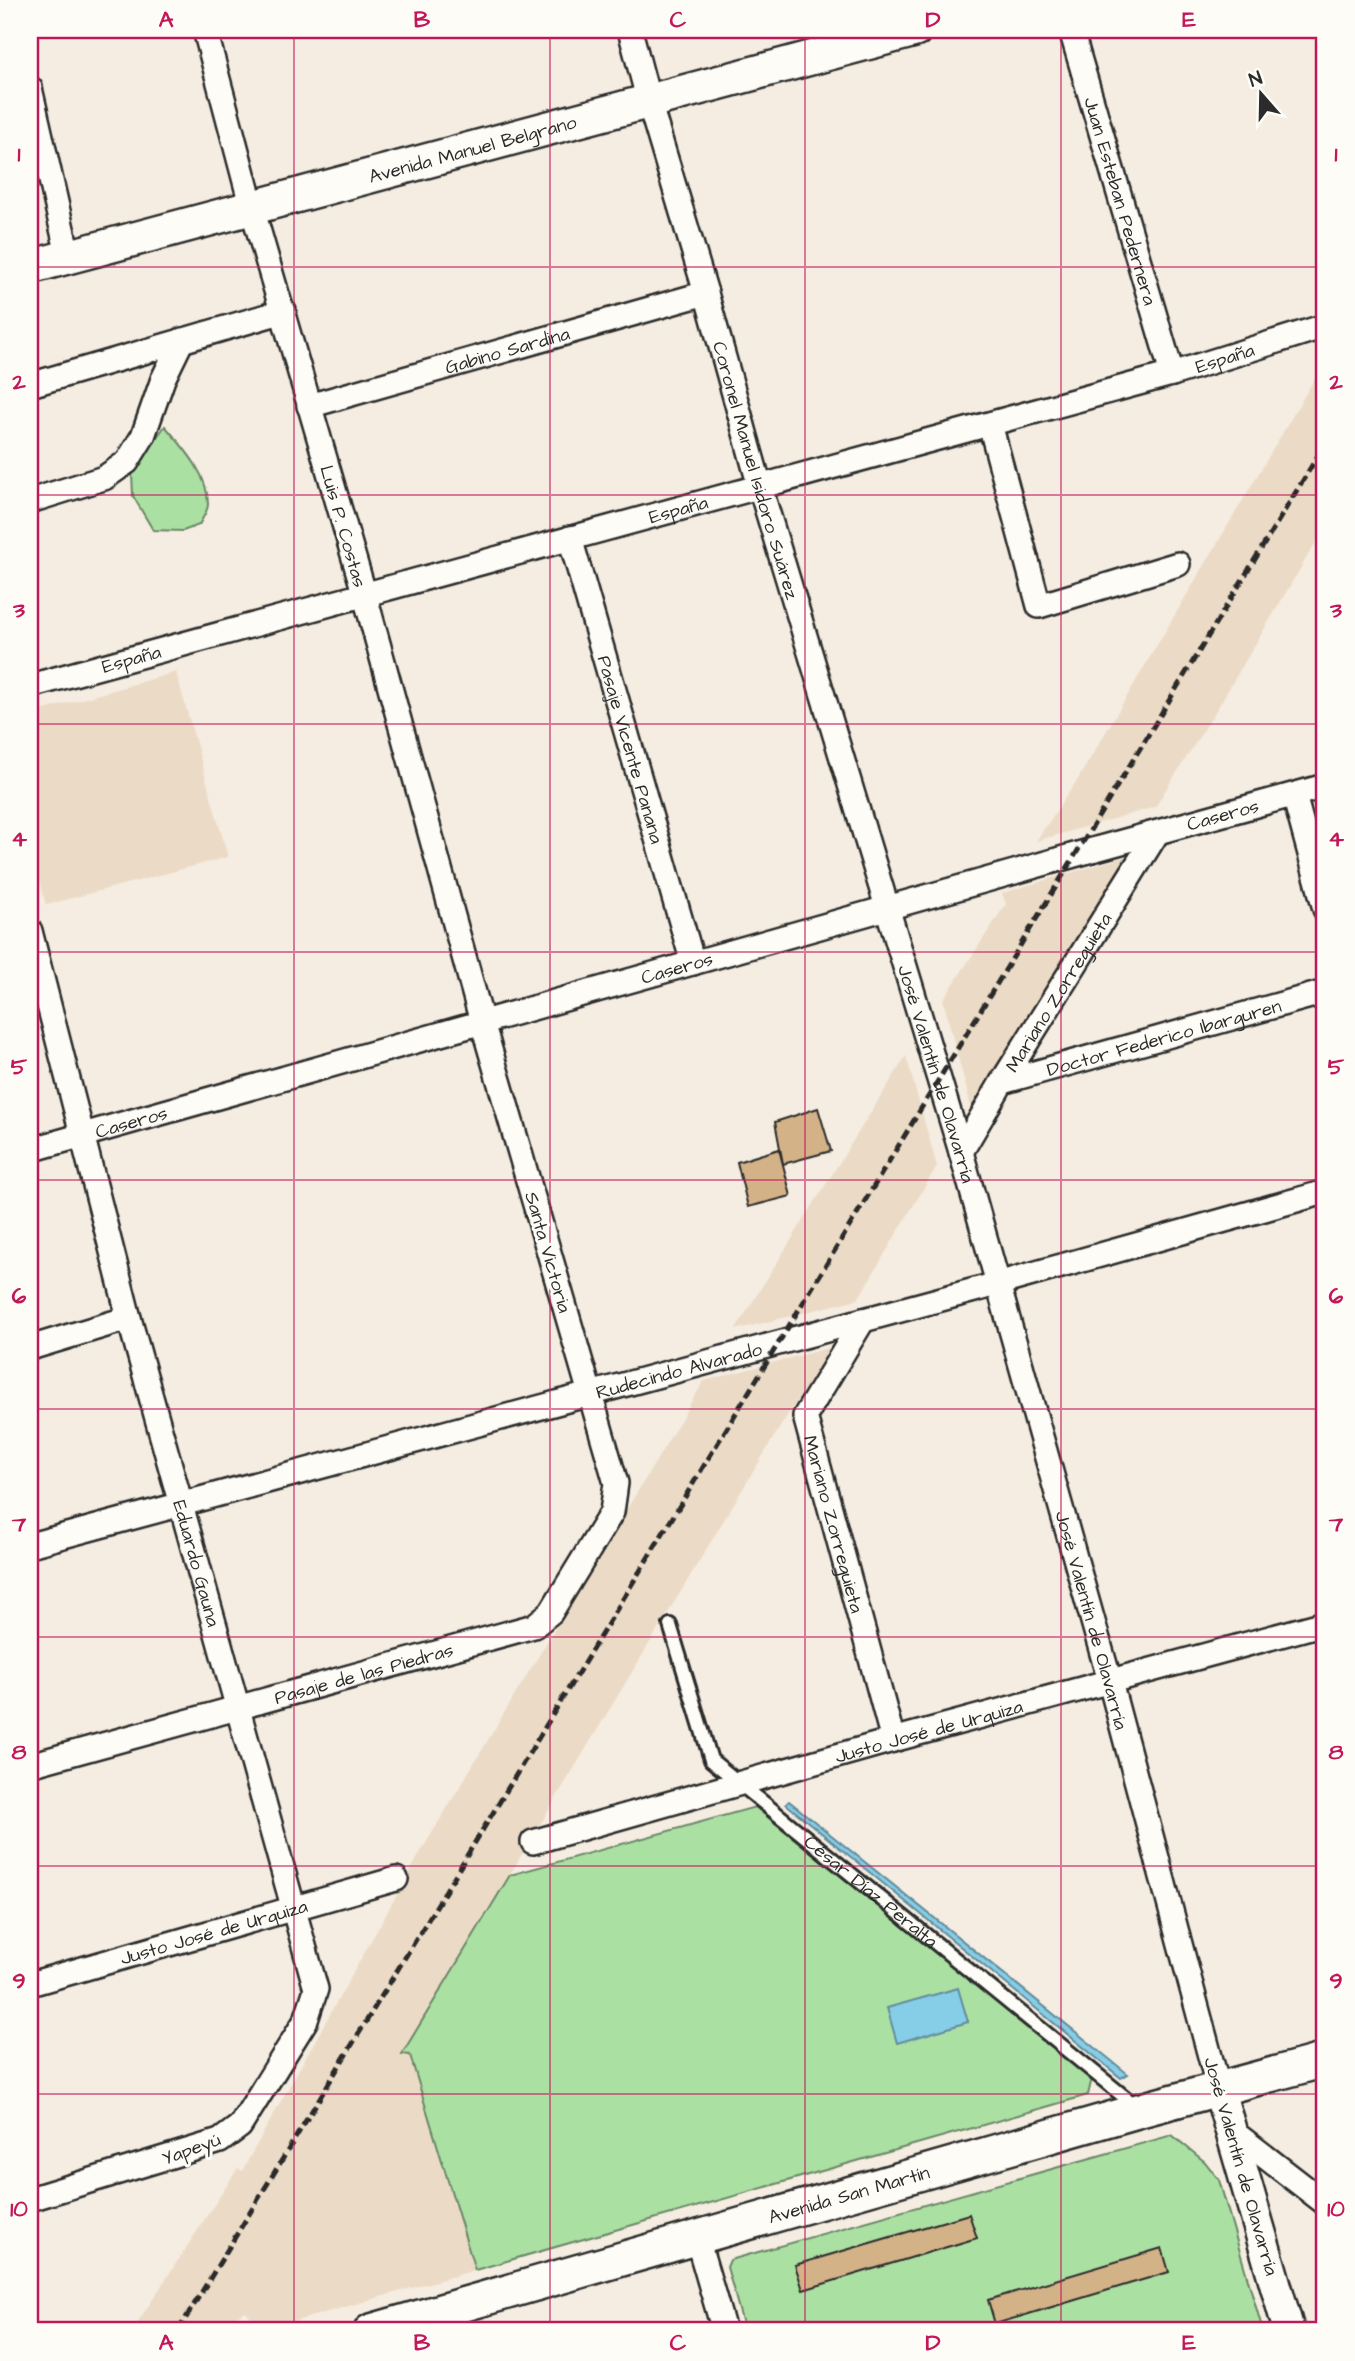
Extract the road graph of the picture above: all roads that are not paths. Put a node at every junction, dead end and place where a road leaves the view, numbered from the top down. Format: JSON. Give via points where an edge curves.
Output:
{"nodes":[{"id":1,"x":205,"y":30,"type":"edge"},
{"id":2,"x":630,"y":30,"type":"edge"},
{"id":3,"x":915,"y":30,"type":"edge"},
{"id":4,"x":1071,"y":30,"type":"edge"},
{"id":5,"x":31,"y":98,"type":"edge"},
{"id":6,"x":649,"y":102,"type":"junction"},
{"id":7,"x":252,"y":208,"type":"junction"},
{"id":8,"x":68,"y":255,"type":"junction"},
{"id":9,"x":30,"y":267,"type":"edge"},
{"id":10,"x":706,"y":293,"type":"junction"},
{"id":11,"x":284,"y":311,"type":"junction"},
{"id":12,"x":1325,"y":326,"type":"edge"},
{"id":13,"x":182,"y":340,"type":"junction"},
{"id":14,"x":1172,"y":374,"type":"junction"},
{"id":15,"x":30,"y":384,"type":"edge"},
{"id":16,"x":309,"y":406,"type":"junction"},
{"id":17,"x":990,"y":424,"type":"junction"},
{"id":18,"x":760,"y":486,"type":"junction"},
{"id":19,"x":30,"y":501,"type":"edge"},
{"id":20,"x":570,"y":538,"type":"junction"},
{"id":21,"x":1178,"y":564,"type":"dead end"},
{"id":22,"x":365,"y":596,"type":"junction"},
{"id":23,"x":30,"y":686,"type":"edge"},
{"id":24,"x":1325,"y":786,"type":"edge"},
{"id":25,"x":1294,"y":795,"type":"junction"},
{"id":26,"x":1157,"y":833,"type":"junction"},
{"id":27,"x":1325,"y":909,"type":"edge"},
{"id":28,"x":887,"y":910,"type":"junction"},
{"id":29,"x":30,"y":931,"type":"edge"},
{"id":30,"x":694,"y":962,"type":"junction"},
{"id":31,"x":1325,"y":992,"type":"edge"},
{"id":32,"x":482,"y":1022,"type":"junction"},
{"id":33,"x":1002,"y":1082,"type":"junction"},
{"id":34,"x":84,"y":1136,"type":"junction"},
{"id":35,"x":30,"y":1150,"type":"edge"},
{"id":36,"x":961,"y":1152,"type":"junction"},
{"id":37,"x":1325,"y":1192,"type":"edge"},
{"id":38,"x":997,"y":1284,"type":"junction"},
{"id":39,"x":129,"y":1318,"type":"junction"},
{"id":40,"x":863,"y":1320,"type":"junction"},
{"id":41,"x":30,"y":1348,"type":"edge"},
{"id":42,"x":590,"y":1393,"type":"junction"},
{"id":43,"x":616,"y":1483,"type":"joint"},
{"id":44,"x":181,"y":1504,"type":"junction"},
{"id":45,"x":30,"y":1545,"type":"edge"},
{"id":46,"x":1325,"y":1623,"type":"edge"},
{"id":47,"x":670,"y":1625,"type":"dead end"},
{"id":48,"x":1110,"y":1682,"type":"junction"},
{"id":49,"x":237,"y":1707,"type":"junction"},
{"id":50,"x":893,"y":1740,"type":"junction"},
{"id":51,"x":30,"y":1765,"type":"edge"},
{"id":52,"x":741,"y":1783,"type":"junction"},
{"id":53,"x":533,"y":1842,"type":"dead end"},
{"id":54,"x":396,"y":1880,"type":"dead end"},
{"id":55,"x":295,"y":1909,"type":"junction"},
{"id":56,"x":30,"y":1984,"type":"edge"},
{"id":57,"x":316,"y":1989,"type":"joint"},
{"id":58,"x":1325,"y":2060,"type":"edge"},
{"id":59,"x":1219,"y":2090,"type":"junction"},
{"id":60,"x":1142,"y":2110,"type":"junction"},
{"id":61,"x":1232,"y":2131,"type":"junction"},
{"id":62,"x":30,"y":2199,"type":"edge"},
{"id":63,"x":1325,"y":2203,"type":"edge"},
{"id":64,"x":697,"y":2238,"type":"junction"},
{"id":65,"x":371,"y":2331,"type":"edge"},
{"id":66,"x":724,"y":2331,"type":"edge"},
{"id":67,"x":1289,"y":2331,"type":"edge"}],
"edges":[{"from":1,"to":7,"type":"street","name":"Luis P. Costas"},
{"from":2,"to":6,"type":"street","name":"Coronel Manuel Isidoro Suárez"},
{"from":3,"to":6,"type":"main road","name":"Avenida Manuel Belgrano"},
{"from":4,"to":14,"type":"street","name":"Juan Esteban Pedernera"},
{"from":5,"to":8,"type":"street"},
{"from":6,"to":7,"type":"main road","name":"Avenida Manuel Belgrano"},
{"from":6,"to":10,"type":"street","name":"Coronel Manuel Isidoro Suárez"},
{"from":7,"to":8,"type":"main road","name":"Avenida Manuel Belgrano"},
{"from":7,"to":11,"type":"street","name":"Luis P. Costas"},
{"from":8,"to":9,"type":"main road","name":"Avenida Manuel Belgrano"},
{"from":10,"to":16,"type":"street","name":"Gabino Sardina"},
{"from":10,"to":18,"type":"street","name":"Coronel Manuel Isidoro Suárez"},
{"from":11,"to":13,"type":"street"},
{"from":11,"to":16,"type":"street","name":"Luis P. Costas"},
{"from":12,"to":14,"type":"street","name":"España"},
{"from":13,"to":15,"type":"street"},
{"from":13,"to":19,"type":"street","via":[[144,436],[127,462],[104,478]]},
{"from":14,"to":17,"type":"street","name":"España"},
{"from":16,"to":22,"type":"street","name":"Luis P. Costas"},
{"from":17,"to":18,"type":"street","name":"España"},
{"from":17,"to":21,"type":"street","via":[[1039,606]]},
{"from":18,"to":20,"type":"street","name":"España"},
{"from":18,"to":28,"type":"street","name":"Coronel Manuel Isidoro Suárez"},
{"from":20,"to":22,"type":"street","name":"España"},
{"from":20,"to":30,"type":"street","name":"Pasaje Vicente Panana"},
{"from":22,"to":23,"type":"street","name":"España"},
{"from":22,"to":32,"type":"street","name":"Luis P. Costas"},
{"from":24,"to":25,"type":"street","name":"Caseros"},
{"from":25,"to":26,"type":"street","name":"Caseros"},
{"from":25,"to":27,"type":"street"},
{"from":26,"to":28,"type":"street","name":"Caseros"},
{"from":26,"to":33,"type":"street","name":"Mariano Zorreguieta"},
{"from":28,"to":30,"type":"street","name":"Caseros"},
{"from":28,"to":36,"type":"street","name":"José Valentín de Olavarría"},
{"from":29,"to":34,"type":"street","name":"Eduardo Gauna"},
{"from":30,"to":32,"type":"street","name":"Caseros"},
{"from":31,"to":33,"type":"street","name":"Doctor Federico Ibarguren"},
{"from":32,"to":34,"type":"street","name":"Caseros"},
{"from":32,"to":42,"type":"street","name":"Santa Victoria"},
{"from":33,"to":36,"type":"street","name":"Mariano Zorreguieta"},
{"from":34,"to":35,"type":"street","name":"Caseros"},
{"from":34,"to":39,"type":"street","name":"Eduardo Gauna"},
{"from":36,"to":38,"type":"street","name":"José Valentín de Olavarría"},
{"from":37,"to":38,"type":"street","name":"Rudecindo Alvarado"},
{"from":38,"to":40,"type":"street","name":"Rudecindo Alvarado"},
{"from":38,"to":48,"type":"street","name":"José Valentín de Olavarría"},
{"from":39,"to":41,"type":"street"},
{"from":39,"to":44,"type":"street","name":"Eduardo Gauna"},
{"from":40,"to":42,"type":"street","name":"Rudecindo Alvarado"},
{"from":40,"to":50,"type":"street","name":"Mariano Zorreguieta","via":[[805,1416]]},
{"from":42,"to":43,"type":"street","name":"Santa Victoria"},
{"from":42,"to":44,"type":"street","name":"Rudecindo Alvarado"},
{"from":43,"to":49,"type":"street","name":"Pasaje de las Piedras","via":[[612,1512],[551,1612],[534,1626]]},
{"from":44,"to":45,"type":"street","name":"Rudecindo Alvarado"},
{"from":44,"to":49,"type":"street","name":"Eduardo Gauna"},
{"from":46,"to":48,"type":"street","name":"Justo José de Urquiza"},
{"from":47,"to":52,"type":"lane","name":"César Díaz Peralta","via":[[711,1760]]},
{"from":48,"to":50,"type":"street","name":"Justo José de Urquiza"},
{"from":48,"to":59,"type":"street","name":"José Valentín de Olavarría"},
{"from":49,"to":51,"type":"street","name":"Pasaje de las Piedras"},
{"from":49,"to":55,"type":"street","name":"Eduardo Gauna"},
{"from":50,"to":52,"type":"street","name":"Justo José de Urquiza"},
{"from":52,"to":53,"type":"street","name":"Justo José de Urquiza"},
{"from":52,"to":60,"type":"lane","name":"César Díaz Peralta"},
{"from":54,"to":55,"type":"street","name":"Justo José de Urquiza"},
{"from":55,"to":56,"type":"street","name":"Justo José de Urquiza"},
{"from":55,"to":57,"type":"street","name":"Eduardo Gauna"},
{"from":57,"to":62,"type":"street","name":"Yapeyú","via":[[306,2020],[240,2126],[220,2140]]},
{"from":58,"to":59,"type":"main road","name":"Avenida San Martín"},
{"from":59,"to":60,"type":"main road","name":"Avenida San Martín"},
{"from":59,"to":61,"type":"street","name":"José Valentín de Olavarría"},
{"from":60,"to":64,"type":"main road","name":"Avenida San Martín"},
{"from":61,"to":63,"type":"street"},
{"from":61,"to":67,"type":"street","name":"José Valentín de Olavarría"},
{"from":64,"to":65,"type":"main road","name":"Avenida San Martín"},
{"from":64,"to":66,"type":"street"}]}
